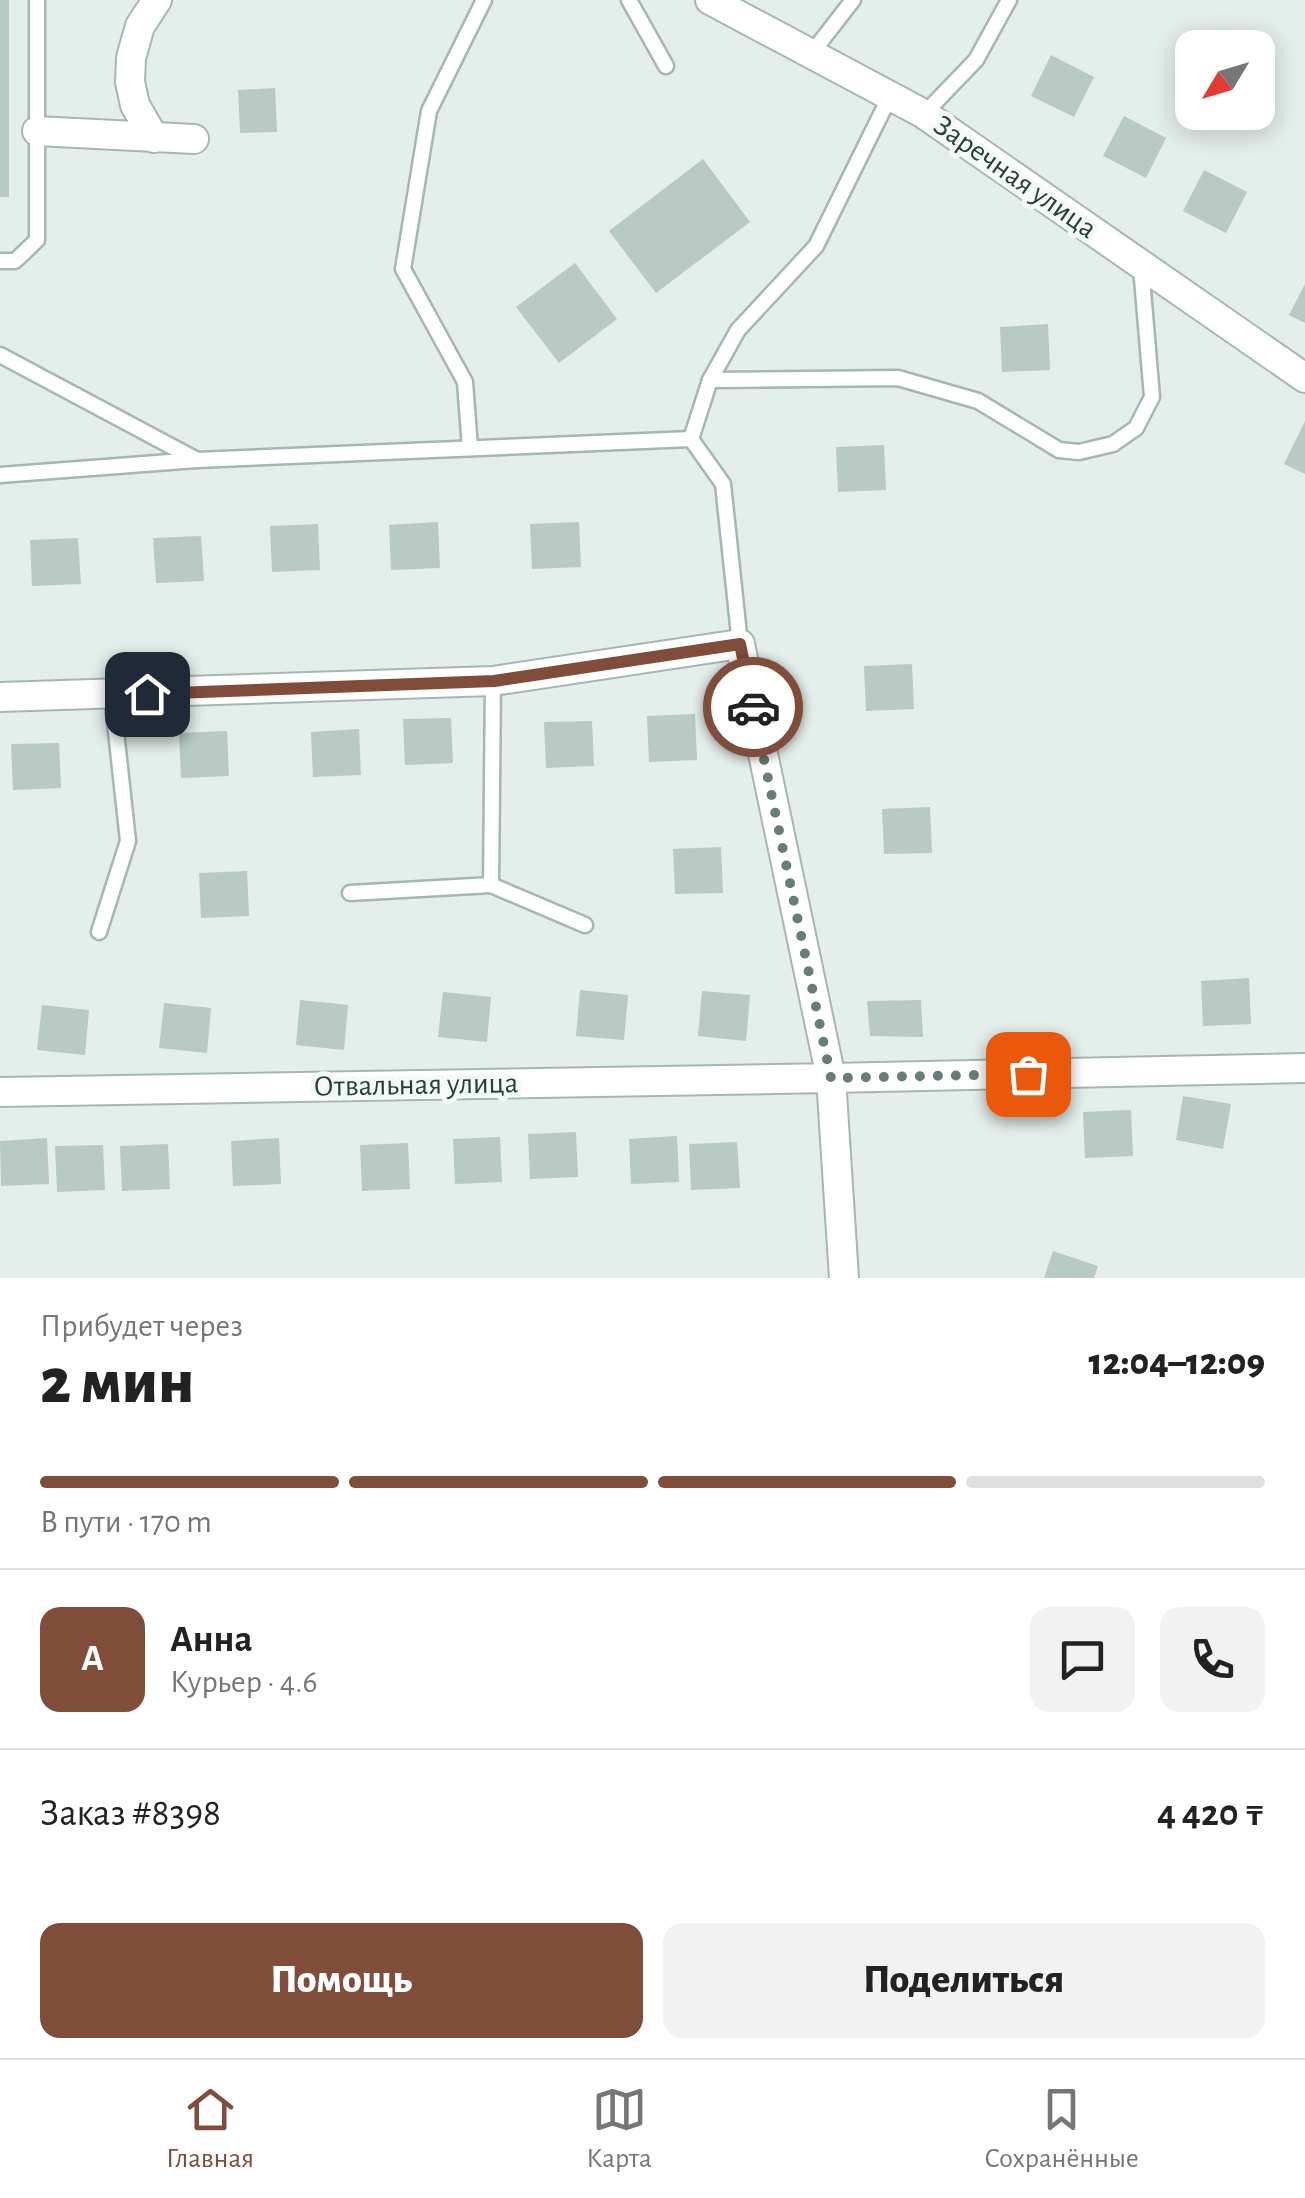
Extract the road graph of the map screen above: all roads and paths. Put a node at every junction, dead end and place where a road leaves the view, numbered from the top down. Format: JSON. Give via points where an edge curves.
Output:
{"nodes":[{"id":1,"x":37,"y":0,"type":"edge"},
{"id":2,"x":157,"y":0,"type":"edge"},
{"id":3,"x":484,"y":0,"type":"edge"},
{"id":4,"x":629,"y":0,"type":"edge"},
{"id":5,"x":710,"y":0,"type":"edge"},
{"id":6,"x":852,"y":0,"type":"edge"},
{"id":7,"x":1009,"y":0,"type":"edge"},
{"id":8,"x":811,"y":54,"type":"junction"},
{"id":9,"x":666,"y":66,"type":"dead end"},
{"id":10,"x":890,"y":96,"type":"junction"},
{"id":11,"x":924,"y":114,"type":"junction"},
{"id":12,"x":37,"y":130,"type":"junction"},
{"id":13,"x":154,"y":138,"type":"junction"},
{"id":14,"x":194,"y":139,"type":"dead end"},
{"id":15,"x":0,"y":261,"type":"edge"},
{"id":16,"x":1140,"y":264,"type":"junction"},
{"id":17,"x":0,"y":355,"type":"edge"},
{"id":18,"x":1305,"y":378,"type":"edge"},
{"id":19,"x":710,"y":380,"type":"junction"},
{"id":20,"x":691,"y":439,"type":"junction"},
{"id":21,"x":470,"y":448,"type":"junction"},
{"id":22,"x":197,"y":460,"type":"junction"},
{"id":23,"x":0,"y":475,"type":"edge"},
{"id":24,"x":740,"y":644,"type":"junction"},
{"id":25,"x":494,"y":681,"type":"junction"},
{"id":26,"x":112,"y":695,"type":"junction"},
{"id":27,"x":0,"y":698,"type":"edge"},
{"id":28,"x":491,"y":884,"type":"junction"},
{"id":29,"x":350,"y":894,"type":"dead end"},
{"id":30,"x":585,"y":925,"type":"dead end"},
{"id":31,"x":99,"y":932,"type":"dead end"},
{"id":32,"x":1305,"y":1068,"type":"edge"},
{"id":33,"x":831,"y":1078,"type":"junction"},
{"id":34,"x":0,"y":1092,"type":"edge"},
{"id":35,"x":844,"y":1278,"type":"edge"}],
"edges":[{"from":1,"to":12,"type":"lane"},
{"from":2,"to":13,"type":"street","via":[[140,26],[130,82]]},
{"from":3,"to":21,"type":"lane","via":[[429,111],[403,269],[465,382]]},
{"from":4,"to":9,"type":"lane"},
{"from":5,"to":8,"type":"street","name":"Заречная улица"},
{"from":6,"to":8,"type":"lane"},
{"from":7,"to":11,"type":"lane","via":[[976,60]]},
{"from":8,"to":10,"type":"street","name":"Заречная улица"},
{"from":10,"to":11,"type":"street","name":"Заречная улица"},
{"from":10,"to":19,"type":"lane","via":[[816,246],[738,330]]},
{"from":11,"to":16,"type":"street","name":"Заречная улица"},
{"from":12,"to":13,"type":"street"},
{"from":12,"to":15,"type":"lane","via":[[37,240],[15,261]]},
{"from":13,"to":14,"type":"street"},
{"from":16,"to":18,"type":"street","name":"Заречная улица"},
{"from":16,"to":19,"type":"lane","via":[[1152,396],[1136,428],[1113,444],[1059,450],[978,401],[898,378]]},
{"from":17,"to":22,"type":"lane"},
{"from":19,"to":20,"type":"lane"},
{"from":20,"to":21,"type":"lane"},
{"from":20,"to":24,"type":"lane","via":[[723,484]]},
{"from":21,"to":22,"type":"lane"},
{"from":22,"to":23,"type":"lane"},
{"from":24,"to":25,"type":"street"},
{"from":24,"to":33,"type":"street"},
{"from":25,"to":26,"type":"street"},
{"from":25,"to":28,"type":"lane"},
{"from":26,"to":27,"type":"street"},
{"from":26,"to":31,"type":"lane","via":[[128,840]]},
{"from":28,"to":29,"type":"lane"},
{"from":28,"to":30,"type":"lane"},
{"from":32,"to":33,"type":"street","name":"Отвальная улица"},
{"from":33,"to":34,"type":"street","name":"Отвальная улица"},
{"from":33,"to":35,"type":"street"}]}
